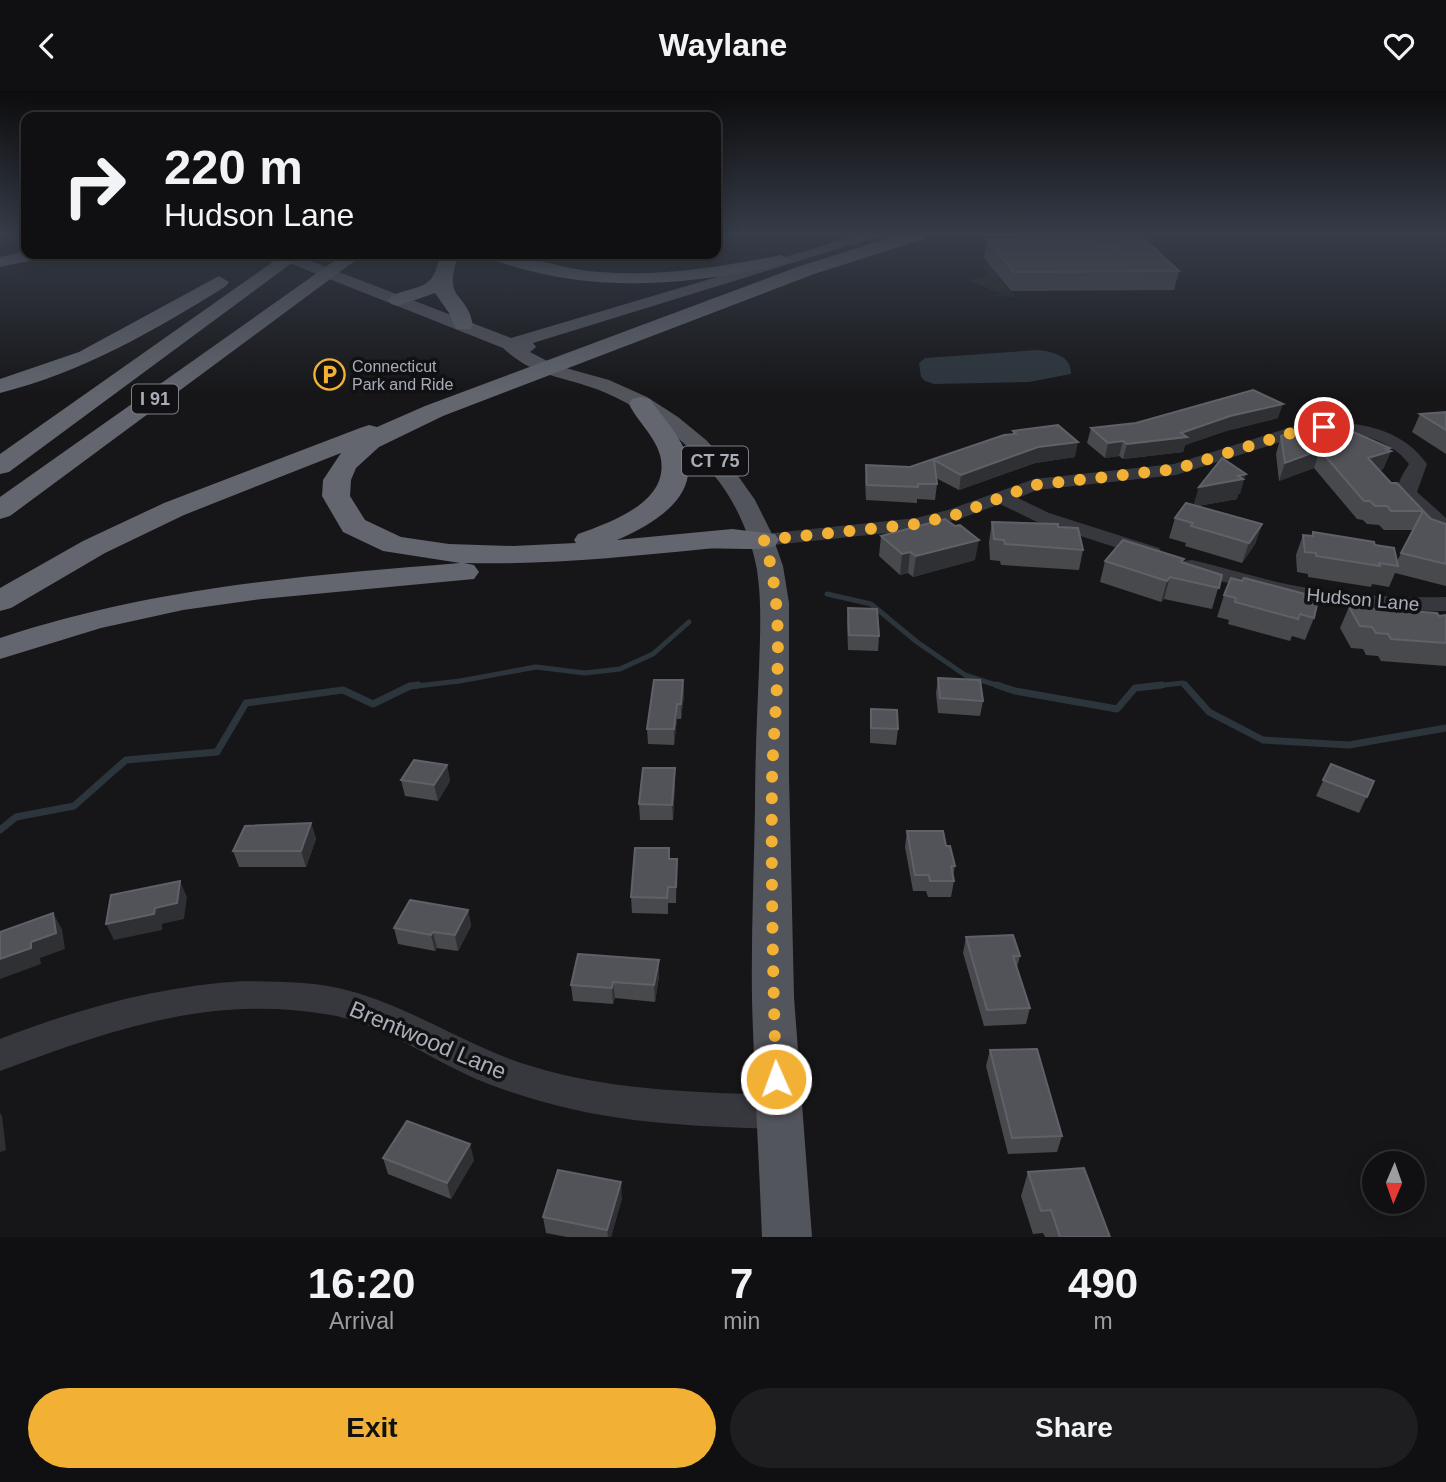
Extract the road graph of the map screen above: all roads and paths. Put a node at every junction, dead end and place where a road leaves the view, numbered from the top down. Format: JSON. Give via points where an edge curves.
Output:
{"nodes":[{"id":1,"x":210,"y":288,"type":"edge"},
{"id":2,"x":231,"y":288,"type":"edge"},
{"id":3,"x":235,"y":288,"type":"edge"},
{"id":4,"x":274,"y":288,"type":"edge"},
{"id":5,"x":276,"y":288,"type":"edge"},
{"id":6,"x":363,"y":288,"type":"edge"},
{"id":7,"x":429,"y":288,"type":"edge"},
{"id":8,"x":444,"y":288,"type":"edge"},
{"id":9,"x":698,"y":288,"type":"edge"},
{"id":10,"x":758,"y":288,"type":"edge"},
{"id":11,"x":398,"y":300,"type":"junction"},
{"id":12,"x":463,"y":325,"type":"junction"},
{"id":13,"x":510,"y":344,"type":"junction"},
{"id":14,"x":0,"y":386,"type":"edge"},
{"id":15,"x":641,"y":404,"type":"junction"},
{"id":16,"x":434,"y":411,"type":"junction"},
{"id":17,"x":0,"y":446,"type":"edge"},
{"id":18,"x":0,"y":466,"type":"edge"},
{"id":19,"x":0,"y":489,"type":"edge"},
{"id":20,"x":1001,"y":497,"type":"junction"},
{"id":21,"x":0,"y":510,"type":"edge"},
{"id":22,"x":1446,"y":528,"type":"edge"},
{"id":23,"x":764,"y":540,"type":"junction"},
{"id":24,"x":516,"y":555,"type":"junction"},
{"id":25,"x":0,"y":601,"type":"edge"},
{"id":26,"x":1446,"y":604,"type":"edge"},
{"id":27,"x":0,"y":649,"type":"edge"},
{"id":28,"x":0,"y":1055,"type":"edge"},
{"id":29,"x":778,"y":1112,"type":"junction"},
{"id":30,"x":786,"y":1237,"type":"edge"}],
"edges":[{"from":1,"to":14,"type":"highway","via":[[96,354]]},
{"from":2,"to":17,"type":"highway","number":"I 91"},
{"from":3,"to":18,"type":"highway"},
{"from":4,"to":19,"type":"highway"},
{"from":5,"to":21,"type":"highway","number":"I 91"},
{"from":6,"to":11,"type":"main road","number":"CT 75"},
{"from":7,"to":11,"type":"highway"},
{"from":8,"to":12,"type":"highway"},
{"from":9,"to":13,"type":"main road"},
{"from":10,"to":16,"type":"highway"},
{"from":11,"to":12,"type":"main road","number":"CT 75"},
{"from":12,"to":13,"type":"main road","number":"CT 75"},
{"from":13,"to":15,"type":"main road","number":"CT 75","via":[[522,357],[572,378],[604,385]]},
{"from":15,"to":23,"type":"main road","number":"CT 75","via":[[692,440],[719,466],[749,506]]},
{"from":15,"to":24,"type":"highway","via":[[674,459],[674,476],[663,498],[634,521],[607,534]]},
{"from":16,"to":24,"type":"highway","via":[[382,435],[347,461],[335,490],[342,514],[362,532],[402,548],[449,555]]},
{"from":16,"to":25,"type":"highway","via":[[183,505],[94,547]]},
{"from":20,"to":22,"type":"street","via":[[1061,480],[1176,469],[1307,428],[1324,427],[1370,433],[1408,450],[1418,464],[1407,492]]},
{"from":20,"to":23,"type":"street","via":[[916,524]]},
{"from":20,"to":26,"type":"street","name":"Hudson Lane","via":[[1041,517],[1251,584],[1347,601]]},
{"from":23,"to":24,"type":"highway","via":[[732,538]]},
{"from":23,"to":27,"type":"highway","via":[[735,550],[212,596],[102,617]]},
{"from":23,"to":29,"type":"main road","number":"CT 75","via":[[773,576],[776,628],[772,888]]},
{"from":28,"to":29,"type":"street","name":"Brentwood Lane","via":[[150,1004],[253,994],[324,999],[355,1007],[466,1058],[558,1091],[673,1110]]},
{"from":29,"to":30,"type":"main road","number":"CT 75"}]}
